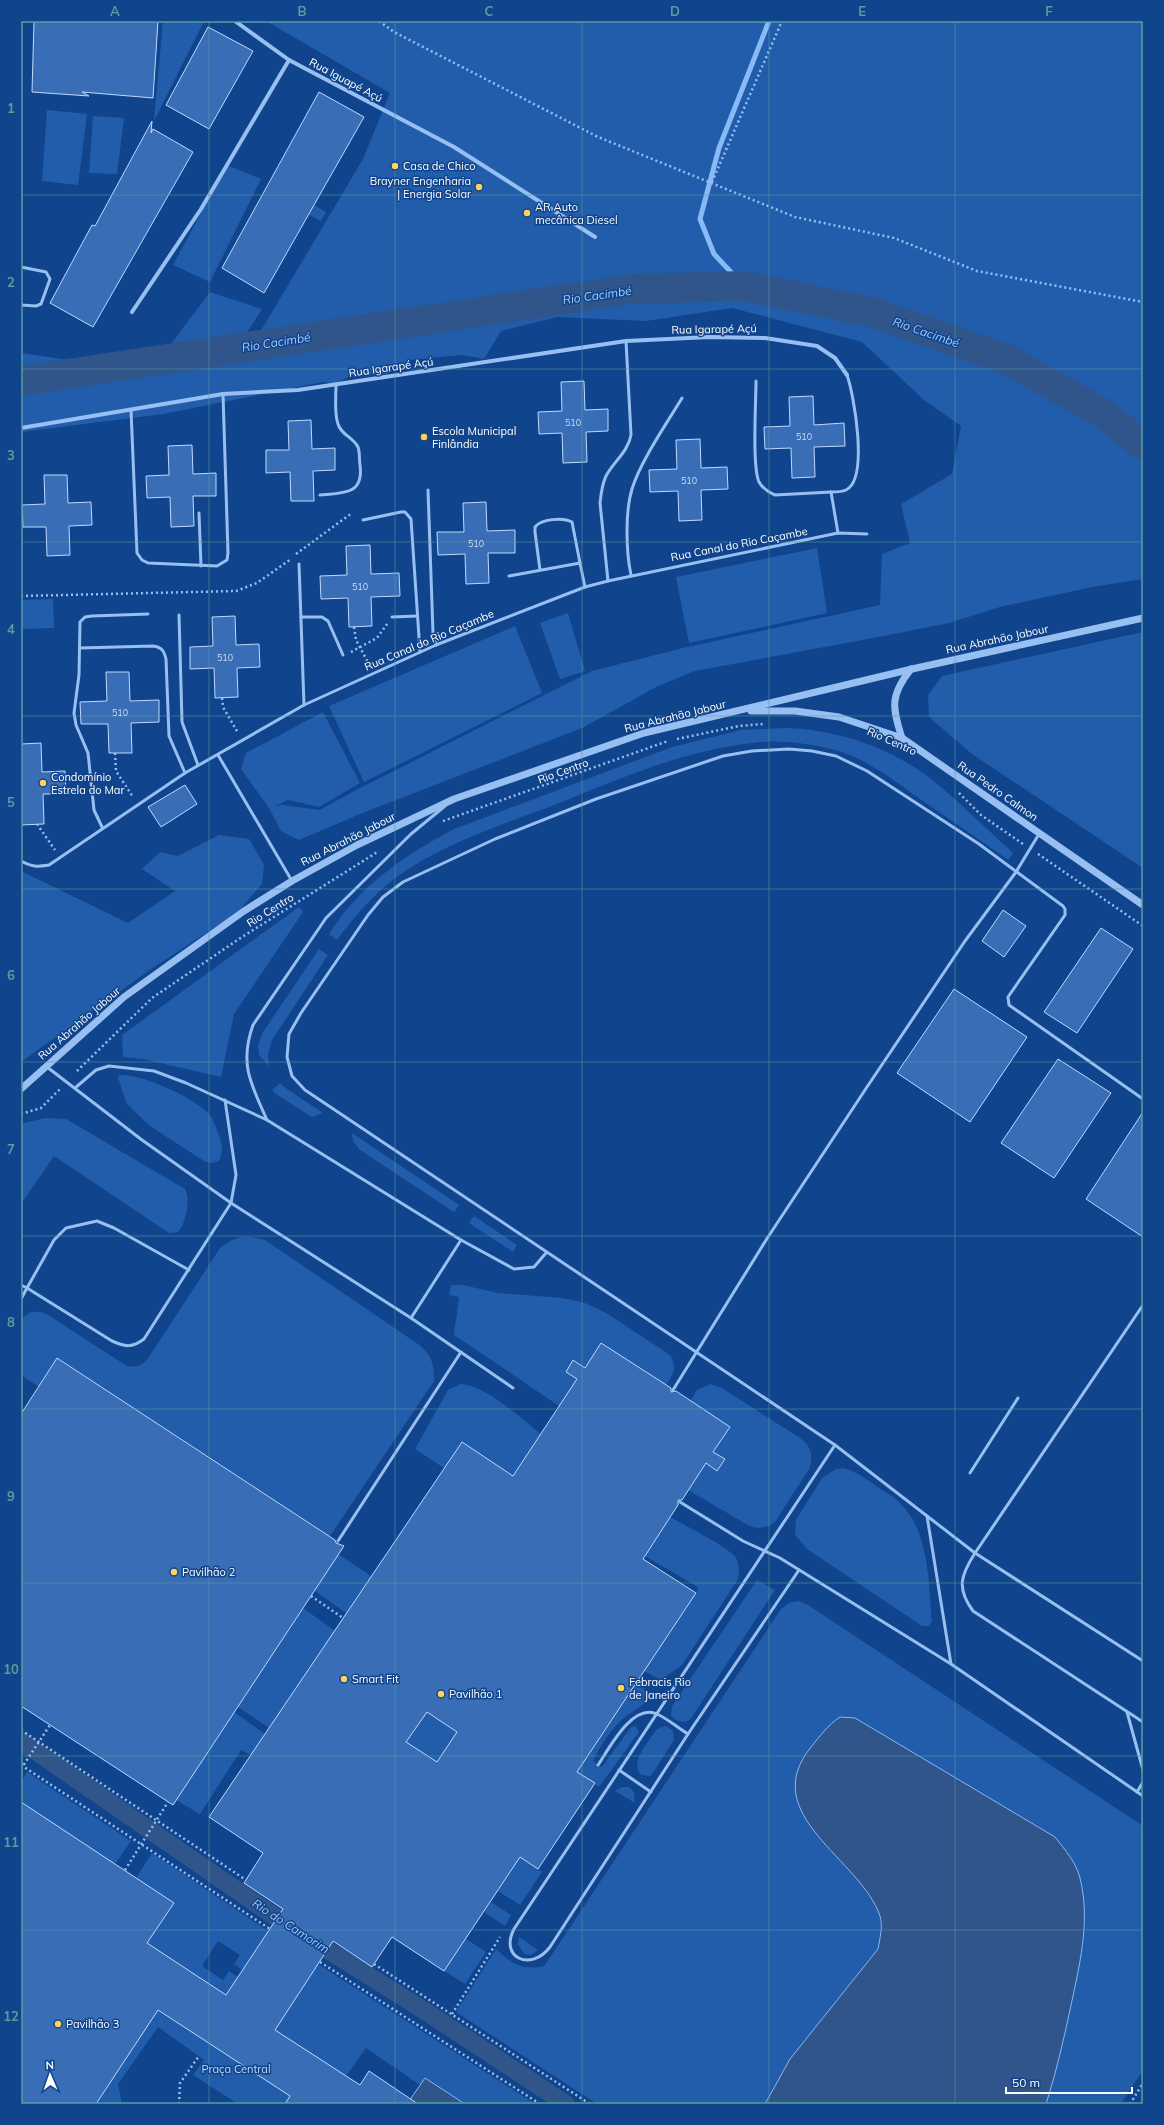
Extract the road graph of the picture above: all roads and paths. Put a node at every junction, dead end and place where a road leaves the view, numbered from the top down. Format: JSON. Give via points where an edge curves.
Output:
{"nodes":[{"id":1,"x":235,"y":21,"type":"edge"},
{"id":2,"x":378,"y":21,"type":"edge"},
{"id":3,"x":782,"y":21,"type":"edge"},
{"id":4,"x":289,"y":60,"type":"junction"},
{"id":5,"x":712,"y":182,"type":"junction"},
{"id":6,"x":595,"y":237,"type":"dead end"},
{"id":7,"x":21,"y":267,"type":"edge"},
{"id":8,"x":1143,"y":302,"type":"edge"},
{"id":9,"x":21,"y":305,"type":"edge"},
{"id":10,"x":132,"y":312,"type":"dead end"},
{"id":11,"x":626,"y":341,"type":"junction"},
{"id":12,"x":847,"y":375,"type":"joint"},
{"id":13,"x":756,"y":381,"type":"dead end"},
{"id":14,"x":336,"y":384,"type":"junction"},
{"id":15,"x":223,"y":394,"type":"junction"},
{"id":16,"x":682,"y":398,"type":"dead end"},
{"id":17,"x":131,"y":410,"type":"junction"},
{"id":18,"x":21,"y":428,"type":"edge"},
{"id":19,"x":428,"y":490,"type":"dead end"},
{"id":20,"x":831,"y":492,"type":"junction"},
{"id":21,"x":320,"y":495,"type":"dead end"},
{"id":22,"x":199,"y":513,"type":"dead end"},
{"id":23,"x":352,"y":513,"type":"dead end"},
{"id":24,"x":363,"y":520,"type":"dead end"},
{"id":25,"x":838,"y":533,"type":"junction"},
{"id":26,"x":867,"y":534,"type":"dead end"},
{"id":27,"x":580,"y":563,"type":"junction"},
{"id":28,"x":299,"y":564,"type":"dead end"},
{"id":29,"x":201,"y":566,"type":"junction"},
{"id":30,"x":540,"y":570,"type":"junction"},
{"id":31,"x":631,"y":575,"type":"junction"},
{"id":32,"x":509,"y":576,"type":"dead end"},
{"id":33,"x":608,"y":581,"type":"junction"},
{"id":34,"x":585,"y":587,"type":"junction"},
{"id":35,"x":21,"y":596,"type":"edge"},
{"id":36,"x":148,"y":614,"type":"dead end"},
{"id":37,"x":179,"y":615,"type":"dead end"},
{"id":38,"x":417,"y":616,"type":"junction"},
{"id":39,"x":301,"y":617,"type":"junction"},
{"id":40,"x":392,"y":617,"type":"joint"},
{"id":41,"x":1143,"y":618,"type":"edge"},
{"id":42,"x":354,"y":627,"type":"dead end"},
{"id":43,"x":436,"y":645,"type":"junction"},
{"id":44,"x":360,"y":647,"type":"junction"},
{"id":45,"x":80,"y":648,"type":"junction"},
{"id":46,"x":420,"y":652,"type":"junction"},
{"id":47,"x":343,"y":655,"type":"joint"},
{"id":48,"x":366,"y":658,"type":"dead end"},
{"id":49,"x":912,"y":669,"type":"junction"},
{"id":50,"x":222,"y":698,"type":"dead end"},
{"id":51,"x":304,"y":705,"type":"junction"},
{"id":52,"x":739,"y":711,"type":"junction"},
{"id":53,"x":770,"y":724,"type":"dead end"},
{"id":54,"x":234,"y":727,"type":"dead end"},
{"id":55,"x":902,"y":738,"type":"junction"},
{"id":56,"x":114,"y":753,"type":"dead end"},
{"id":57,"x":218,"y":755,"type":"junction"},
{"id":58,"x":198,"y":765,"type":"junction"},
{"id":59,"x":185,"y":773,"type":"junction"},
{"id":60,"x":955,"y":789,"type":"dead end"},
{"id":61,"x":130,"y":793,"type":"dead end"},
{"id":62,"x":454,"y":799,"type":"junction"},
{"id":63,"x":439,"y":823,"type":"dead end"},
{"id":64,"x":37,"y":824,"type":"dead end"},
{"id":65,"x":102,"y":827,"type":"junction"},
{"id":66,"x":1039,"y":834,"type":"junction"},
{"id":67,"x":51,"y":845,"type":"dead end"},
{"id":68,"x":386,"y":847,"type":"dead end"},
{"id":69,"x":1030,"y":849,"type":"junction"},
{"id":70,"x":21,"y":861,"type":"edge"},
{"id":71,"x":1016,"y":872,"type":"junction"},
{"id":72,"x":292,"y":881,"type":"junction"},
{"id":73,"x":1143,"y":905,"type":"edge"},
{"id":74,"x":1143,"y":926,"type":"edge"},
{"id":75,"x":47,"y":1066,"type":"junction"},
{"id":76,"x":67,"y":1081,"type":"junction"},
{"id":77,"x":75,"y":1088,"type":"junction"},
{"id":78,"x":21,"y":1089,"type":"edge"},
{"id":79,"x":1143,"y":1099,"type":"edge"},
{"id":80,"x":225,"y":1100,"type":"junction"},
{"id":81,"x":21,"y":1114,"type":"edge"},
{"id":82,"x":266,"y":1120,"type":"junction"},
{"id":83,"x":231,"y":1203,"type":"junction"},
{"id":84,"x":461,"y":1240,"type":"junction"},
{"id":85,"x":546,"y":1254,"type":"junction"},
{"id":86,"x":189,"y":1270,"type":"junction"},
{"id":87,"x":21,"y":1285,"type":"edge"},
{"id":88,"x":27,"y":1288,"type":"junction"},
{"id":89,"x":21,"y":1299,"type":"edge"},
{"id":90,"x":1143,"y":1305,"type":"edge"},
{"id":91,"x":411,"y":1318,"type":"junction"},
{"id":92,"x":460,"y":1352,"type":"junction"},
{"id":93,"x":697,"y":1353,"type":"junction"},
{"id":94,"x":513,"y":1388,"type":"dead end"},
{"id":95,"x":673,"y":1390,"type":"dead end"},
{"id":96,"x":1018,"y":1398,"type":"dead end"},
{"id":97,"x":835,"y":1445,"type":"junction"},
{"id":98,"x":970,"y":1473,"type":"dead end"},
{"id":99,"x":680,"y":1502,"type":"dead end"},
{"id":100,"x":927,"y":1516,"type":"junction"},
{"id":101,"x":338,"y":1541,"type":"dead end"},
{"id":102,"x":766,"y":1551,"type":"junction"},
{"id":103,"x":975,"y":1552,"type":"junction"},
{"id":104,"x":799,"y":1570,"type":"junction"},
{"id":105,"x":310,"y":1596,"type":"dead end"},
{"id":106,"x":343,"y":1618,"type":"dead end"},
{"id":107,"x":1143,"y":1661,"type":"edge"},
{"id":108,"x":951,"y":1664,"type":"junction"},
{"id":109,"x":1127,"y":1711,"type":"junction"},
{"id":110,"x":657,"y":1714,"type":"junction"},
{"id":111,"x":1143,"y":1722,"type":"edge"},
{"id":112,"x":50,"y":1725,"type":"dead end"},
{"id":113,"x":21,"y":1730,"type":"edge"},
{"id":114,"x":688,"y":1734,"type":"junction"},
{"id":115,"x":21,"y":1765,"type":"edge"},
{"id":116,"x":598,"y":1765,"type":"dead end"},
{"id":117,"x":21,"y":1769,"type":"edge"},
{"id":118,"x":619,"y":1770,"type":"junction"},
{"id":119,"x":1143,"y":1770,"type":"edge"},
{"id":120,"x":1143,"y":1782,"type":"edge"},
{"id":121,"x":651,"y":1792,"type":"junction"},
{"id":122,"x":1137,"y":1792,"type":"junction"},
{"id":123,"x":1143,"y":1796,"type":"edge"},
{"id":124,"x":168,"y":1802,"type":"dead end"},
{"id":125,"x":125,"y":1870,"type":"dead end"},
{"id":126,"x":246,"y":1880,"type":"dead end"},
{"id":127,"x":270,"y":1929,"type":"dead end"},
{"id":128,"x":509,"y":1939,"type":"junction"},
{"id":129,"x":320,"y":1962,"type":"dead end"},
{"id":130,"x":374,"y":1964,"type":"dead end"},
{"id":131,"x":452,"y":2014,"type":"junction"},
{"id":132,"x":199,"y":2056,"type":"dead end"},
{"id":133,"x":1143,"y":2083,"type":"edge"},
{"id":134,"x":179,"y":2104,"type":"edge"},
{"id":135,"x":540,"y":2104,"type":"edge"},
{"id":136,"x":590,"y":2104,"type":"edge"},
{"id":137,"x":1130,"y":2104,"type":"edge"}],
"edges":[{"from":1,"to":4,"type":"street","name":"Rua Iguapé Açú"},
{"from":2,"to":5,"type":"path","via":[[394,32],[598,137]]},
{"from":3,"to":5,"type":"path"},
{"from":4,"to":6,"type":"street","name":"Rua Iguapé Açú","via":[[454,147]]},
{"from":4,"to":10,"type":"street","via":[[201,209]]},
{"from":5,"to":8,"type":"path","via":[[795,217],[894,238],[977,271]]},
{"from":7,"to":9,"type":"lane","via":[[46,272],[50,279],[41,304]]},
{"from":11,"to":12,"type":"street","name":"Rua Igarapé Açú","via":[[710,337],[765,338],[817,346],[835,358]]},
{"from":11,"to":14,"type":"street","name":"Rua Igarapé Açú"},
{"from":11,"to":33,"type":"lane","via":[[631,435],[628,446],[606,476],[600,503]]},
{"from":12,"to":20,"type":"lane","via":[[856,410],[858,468],[853,483],[846,490]]},
{"from":13,"to":20,"type":"lane","via":[[757,471],[762,487],[775,495]]},
{"from":14,"to":15,"type":"street","name":"Rua Igarapé Açú","via":[[298,390]]},
{"from":14,"to":21,"type":"lane","via":[[337,423],[340,430],[358,447],[361,475],[359,484],[352,490]]},
{"from":15,"to":17,"type":"street","name":"Rua Igarapé Açú"},
{"from":15,"to":29,"type":"lane","via":[[228,553],[223,564]]},
{"from":16,"to":31,"type":"lane","via":[[632,489],[628,522]]},
{"from":17,"to":18,"type":"street","name":"Rua Igarapé Açú"},
{"from":17,"to":29,"type":"lane","via":[[137,553],[148,563]]},
{"from":19,"to":43,"type":"lane","via":[[433,633]]},
{"from":20,"to":25,"type":"lane"},
{"from":22,"to":29,"type":"lane"},
{"from":23,"to":35,"type":"path","via":[[247,588],[219,592]]},
{"from":24,"to":38,"type":"lane","via":[[401,512],[405,512],[411,519]]},
{"from":25,"to":26,"type":"lane","name":"Rua Canal do Rio Caçambe"},
{"from":25,"to":31,"type":"lane","name":"Rua Canal do Rio Caçambe"},
{"from":27,"to":30,"type":"lane"},
{"from":27,"to":30,"type":"lane","via":[[572,522],[562,519],[541,522],[535,527]]},
{"from":27,"to":34,"type":"lane"},
{"from":28,"to":39,"type":"lane"},
{"from":30,"to":32,"type":"lane"},
{"from":31,"to":33,"type":"lane","name":"Rua Canal do Rio Caçambe"},
{"from":33,"to":34,"type":"lane","name":"Rua Canal do Rio Caçambe"},
{"from":34,"to":43,"type":"lane","name":"Rua Canal do Rio Caçambe"},
{"from":36,"to":45,"type":"lane","via":[[85,617],[80,622]]},
{"from":37,"to":58,"type":"lane","via":[[182,722]]},
{"from":38,"to":40,"type":"lane"},
{"from":38,"to":46,"type":"lane"},
{"from":39,"to":47,"type":"lane","via":[[322,617],[328,620]]},
{"from":39,"to":51,"type":"lane"},
{"from":40,"to":44,"type":"path","via":[[377,638]]},
{"from":41,"to":49,"type":"street","name":"Rua Abrahão Jabour"},
{"from":42,"to":44,"type":"path"},
{"from":43,"to":46,"type":"lane","name":"Rua Canal do Rio Caçambe"},
{"from":44,"to":47,"type":"path"},
{"from":44,"to":48,"type":"path"},
{"from":45,"to":59,"type":"lane","via":[[153,646],[164,651],[169,736]]},
{"from":45,"to":65,"type":"lane","via":[[74,713],[76,725],[88,753],[94,810]]},
{"from":46,"to":51,"type":"lane","name":"Rua Canal do Rio Caçambe"},
{"from":49,"to":52,"type":"street","name":"Rua Abrahão Jabour"},
{"from":49,"to":55,"type":"street","via":[[895,694],[894,713]]},
{"from":50,"to":54,"type":"path","via":[[223,707]]},
{"from":51,"to":57,"type":"lane","name":"Rua Canal do Rio Caçambe"},
{"from":52,"to":55,"type":"street","name":"Rua Abrahão Jabour","via":[[796,711],[839,717]]},
{"from":52,"to":62,"type":"street","name":"Rua Abrahão Jabour","via":[[644,733]]},
{"from":53,"to":63,"type":"path","name":"Rio Centro","via":[[739,726],[668,741]]},
{"from":55,"to":66,"type":"street","name":"Rua Pedro Calmon"},
{"from":56,"to":61,"type":"path","via":[[116,771]]},
{"from":57,"to":58,"type":"lane","name":"Rua Canal do Rio Caçambe"},
{"from":57,"to":72,"type":"lane"},
{"from":58,"to":59,"type":"lane","name":"Rua Canal do Rio Caçambe"},
{"from":59,"to":65,"type":"lane","name":"Rua Canal do Rio Caçambe"},
{"from":60,"to":69,"type":"path","via":[[981,815]]},
{"from":62,"to":72,"type":"street","name":"Rua Abrahão Jabour","via":[[357,845]]},
{"from":62,"to":82,"type":"lane","via":[[411,834],[326,918],[255,1020],[246,1044],[246,1063],[252,1087]]},
{"from":64,"to":67,"type":"path"},
{"from":65,"to":70,"type":"lane","name":"Rua Canal do Rio Caçambe","via":[[49,864],[39,867]]},
{"from":66,"to":69,"type":"lane"},
{"from":66,"to":73,"type":"street","name":"Rua Pedro Calmon"},
{"from":68,"to":76,"type":"path","name":"Rio Centro","via":[[242,937],[152,998]]},
{"from":69,"to":71,"type":"lane"},
{"from":69,"to":74,"type":"path"},
{"from":71,"to":79,"type":"lane","via":[[1063,906],[1066,912],[1008,997],[1009,1005]]},
{"from":71,"to":85,"type":"lane","via":[[979,844],[866,771],[836,756],[789,749],[723,756],[543,819],[403,882],[383,897],[368,915],[289,1034],[287,1057],[292,1076],[305,1090]]},
{"from":71,"to":93,"type":"lane","via":[[965,941],[867,1087],[768,1237]]},
{"from":72,"to":75,"type":"street","name":"Rua Abrahão Jabour","via":[[244,911],[124,997]]},
{"from":75,"to":76,"type":"lane"},
{"from":75,"to":78,"type":"street","name":"Rua Abrahão Jabour"},
{"from":76,"to":77,"type":"lane"},
{"from":76,"to":81,"type":"path","name":"Rio Centro","via":[[41,1108]]},
{"from":77,"to":80,"type":"lane","via":[[96,1070],[109,1066],[123,1066],[154,1071]]},
{"from":77,"to":83,"type":"lane","via":[[142,1140]]},
{"from":80,"to":82,"type":"lane"},
{"from":80,"to":83,"type":"lane","via":[[236,1175]]},
{"from":82,"to":84,"type":"lane"},
{"from":83,"to":86,"type":"lane"},
{"from":83,"to":91,"type":"lane"},
{"from":84,"to":85,"type":"lane","via":[[514,1269],[534,1267]]},
{"from":84,"to":91,"type":"lane"},
{"from":85,"to":93,"type":"lane"},
{"from":86,"to":88,"type":"lane","via":[[114,1228],[91,1222],[66,1228],[54,1240]]},
{"from":86,"to":88,"type":"lane","via":[[144,1339],[135,1346],[123,1346],[112,1341]]},
{"from":87,"to":88,"type":"lane"},
{"from":88,"to":89,"type":"lane"},
{"from":90,"to":103,"type":"lane"},
{"from":91,"to":92,"type":"lane"},
{"from":92,"to":94,"type":"lane"},
{"from":92,"to":101,"type":"lane"},
{"from":93,"to":95,"type":"lane"},
{"from":93,"to":97,"type":"lane"},
{"from":96,"to":98,"type":"lane"},
{"from":97,"to":100,"type":"lane"},
{"from":97,"to":102,"type":"lane"},
{"from":99,"to":102,"type":"lane","via":[[743,1541]]},
{"from":100,"to":103,"type":"lane"},
{"from":100,"to":108,"type":"lane"},
{"from":102,"to":104,"type":"lane"},
{"from":102,"to":110,"type":"lane"},
{"from":103,"to":107,"type":"lane"},
{"from":103,"to":109,"type":"lane","via":[[964,1570],[961,1582],[963,1594],[973,1611]]},
{"from":104,"to":108,"type":"lane"},
{"from":104,"to":114,"type":"lane"},
{"from":105,"to":106,"type":"path"},
{"from":108,"to":122,"type":"lane"},
{"from":109,"to":111,"type":"lane"},
{"from":109,"to":119,"type":"lane"},
{"from":110,"to":114,"type":"lane"},
{"from":110,"to":116,"type":"lane","via":[[645,1713],[625,1725]]},
{"from":110,"to":118,"type":"lane"},
{"from":112,"to":117,"type":"path","bridge":true},
{"from":113,"to":126,"type":"path"},
{"from":114,"to":121,"type":"lane"},
{"from":115,"to":127,"type":"path"},
{"from":118,"to":121,"type":"lane"},
{"from":118,"to":128,"type":"lane"},
{"from":120,"to":122,"type":"lane"},
{"from":121,"to":128,"type":"lane","via":[[545,1954],[536,1959],[518,1958],[511,1950]]},
{"from":122,"to":123,"type":"lane"},
{"from":124,"to":125,"type":"path","bridge":true},
{"from":128,"to":131,"type":"path","via":[[502,1934]]},
{"from":129,"to":135,"type":"path"},
{"from":130,"to":131,"type":"path"},
{"from":131,"to":136,"type":"path"},
{"from":132,"to":134,"type":"path","via":[[180,2083]]},
{"from":133,"to":137,"type":"path"}]}
